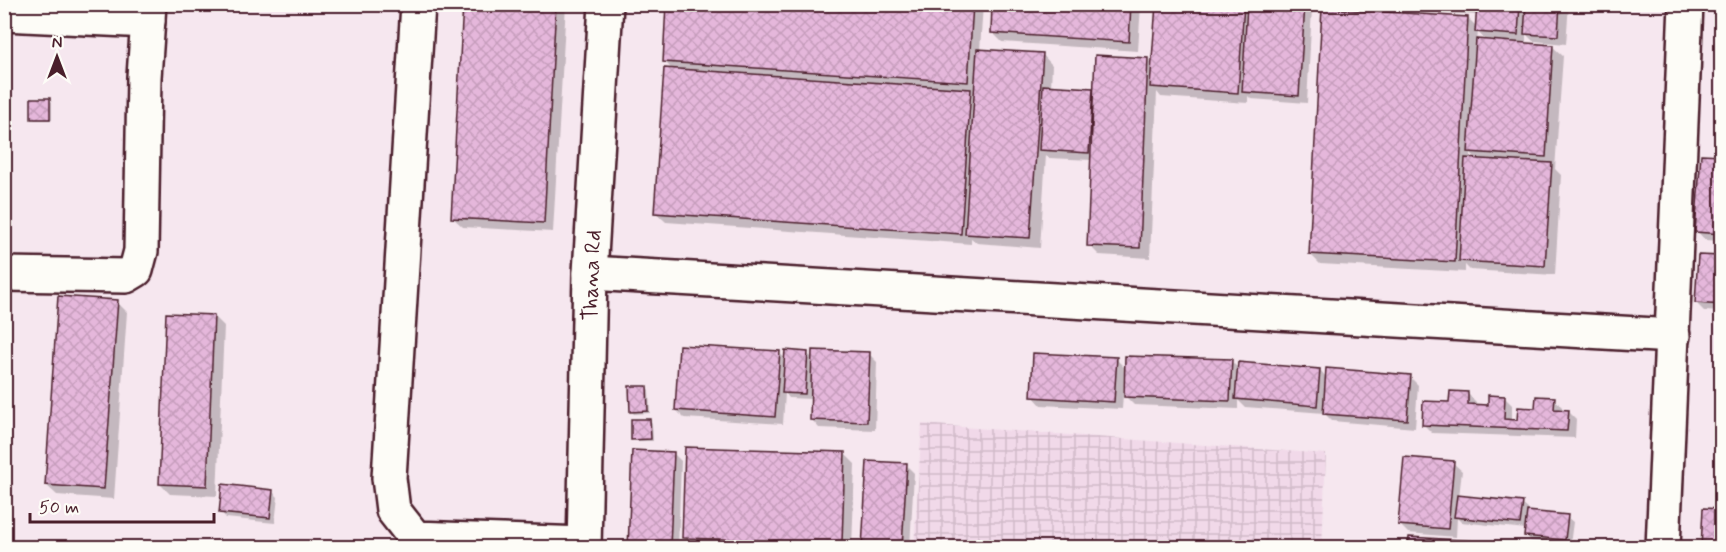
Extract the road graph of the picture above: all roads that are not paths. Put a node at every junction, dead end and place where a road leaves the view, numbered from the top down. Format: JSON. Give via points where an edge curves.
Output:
{"nodes":[{"id":1,"x":418,"y":4,"type":"edge"},
{"id":2,"x":606,"y":4,"type":"edge"},
{"id":3,"x":1686,"y":4,"type":"edge"},
{"id":4,"x":148,"y":13,"type":"edge"},
{"id":5,"x":4,"y":14,"type":"edge"},
{"id":6,"x":590,"y":273,"type":"junction"},
{"id":7,"x":4,"y":274,"type":"edge"},
{"id":8,"x":1672,"y":336,"type":"junction"},
{"id":9,"x":584,"y":546,"type":"edge"},
{"id":10,"x":1663,"y":548,"type":"edge"}],
"edges":[{"from":1,"to":9,"type":"street","via":[[389,478],[393,510],[415,538]]},
{"from":2,"to":6,"type":"street","name":"Thana Rd"},
{"from":3,"to":8,"type":"street"},
{"from":4,"to":5,"type":"street"},
{"from":4,"to":7,"type":"street","via":[[141,251],[136,270],[126,276]]},
{"from":6,"to":8,"type":"street"},
{"from":6,"to":9,"type":"street","name":"Thana Rd"},
{"from":8,"to":10,"type":"street"}]}
